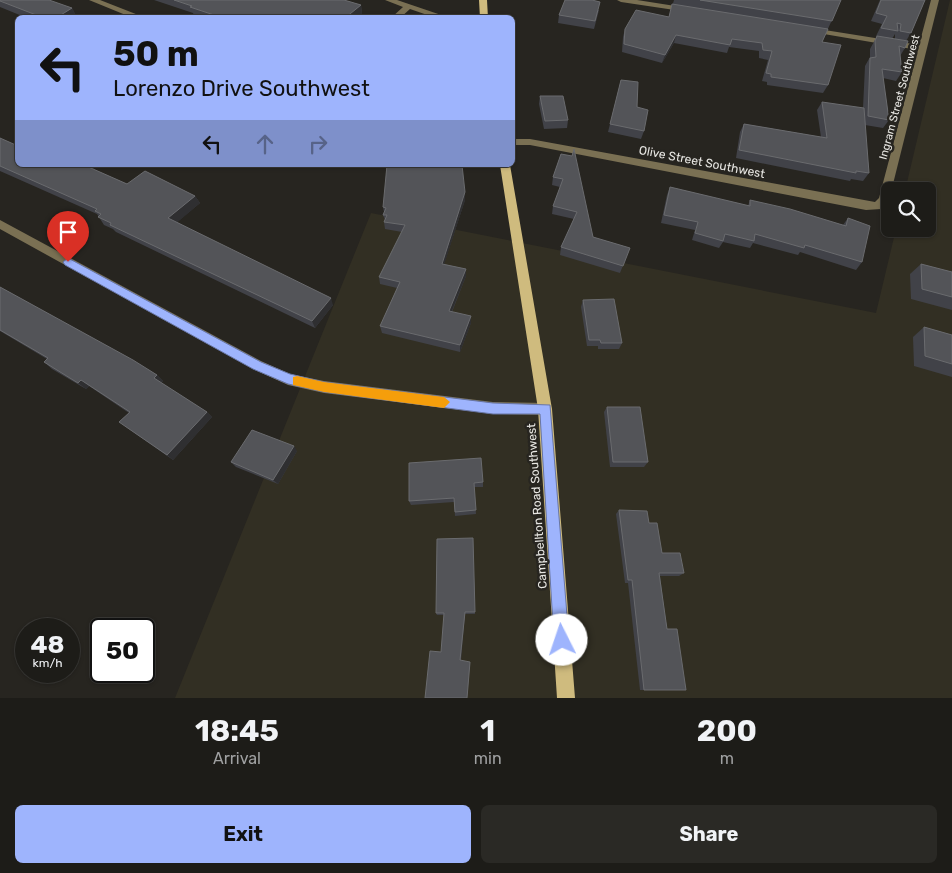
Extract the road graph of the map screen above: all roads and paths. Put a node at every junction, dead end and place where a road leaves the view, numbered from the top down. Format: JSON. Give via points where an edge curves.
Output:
{"nodes":[{"id":1,"x":93,"y":0,"type":"edge"},
{"id":2,"x":389,"y":0,"type":"edge"},
{"id":3,"x":483,"y":0,"type":"edge"},
{"id":4,"x":622,"y":0,"type":"edge"},
{"id":5,"x":936,"y":0,"type":"edge"},
{"id":6,"x":409,"y":6,"type":"junction"},
{"id":7,"x":698,"y":12,"type":"edge"},
{"id":8,"x":134,"y":15,"type":"edge"},
{"id":9,"x":398,"y":15,"type":"edge"},
{"id":10,"x":437,"y":15,"type":"edge"},
{"id":11,"x":484,"y":15,"type":"edge"},
{"id":12,"x":804,"y":28,"type":"edge"},
{"id":13,"x":924,"y":48,"type":"junction"},
{"id":14,"x":515,"y":142,"type":"edge"},
{"id":15,"x":505,"y":167,"type":"edge"},
{"id":16,"x":889,"y":182,"type":"edge"},
{"id":17,"x":881,"y":203,"type":"edge"},
{"id":18,"x":0,"y":224,"type":"edge"},
{"id":19,"x":545,"y":408,"type":"junction"},
{"id":20,"x":566,"y":698,"type":"edge"}],
"edges":[{"from":1,"to":8,"type":"street"},
{"from":2,"to":6,"type":"street"},
{"from":3,"to":11,"type":"main road"},
{"from":4,"to":7,"type":"street"},
{"from":5,"to":13,"type":"street","name":"Ingram Street Southwest"},
{"from":6,"to":9,"type":"street"},
{"from":6,"to":10,"type":"street"},
{"from":12,"to":13,"type":"street"},
{"from":13,"to":16,"type":"street","name":"Ingram Street Southwest"},
{"from":14,"to":17,"type":"street","name":"Olive Street Southwest","via":[[539,144],[866,206]]},
{"from":15,"to":19,"type":"main road","name":"Campbellton Road Southwest"},
{"from":18,"to":19,"type":"street","via":[[257,366],[288,379],[324,387],[493,408]]},
{"from":19,"to":20,"type":"main road","name":"Campbellton Road Southwest"}]}
